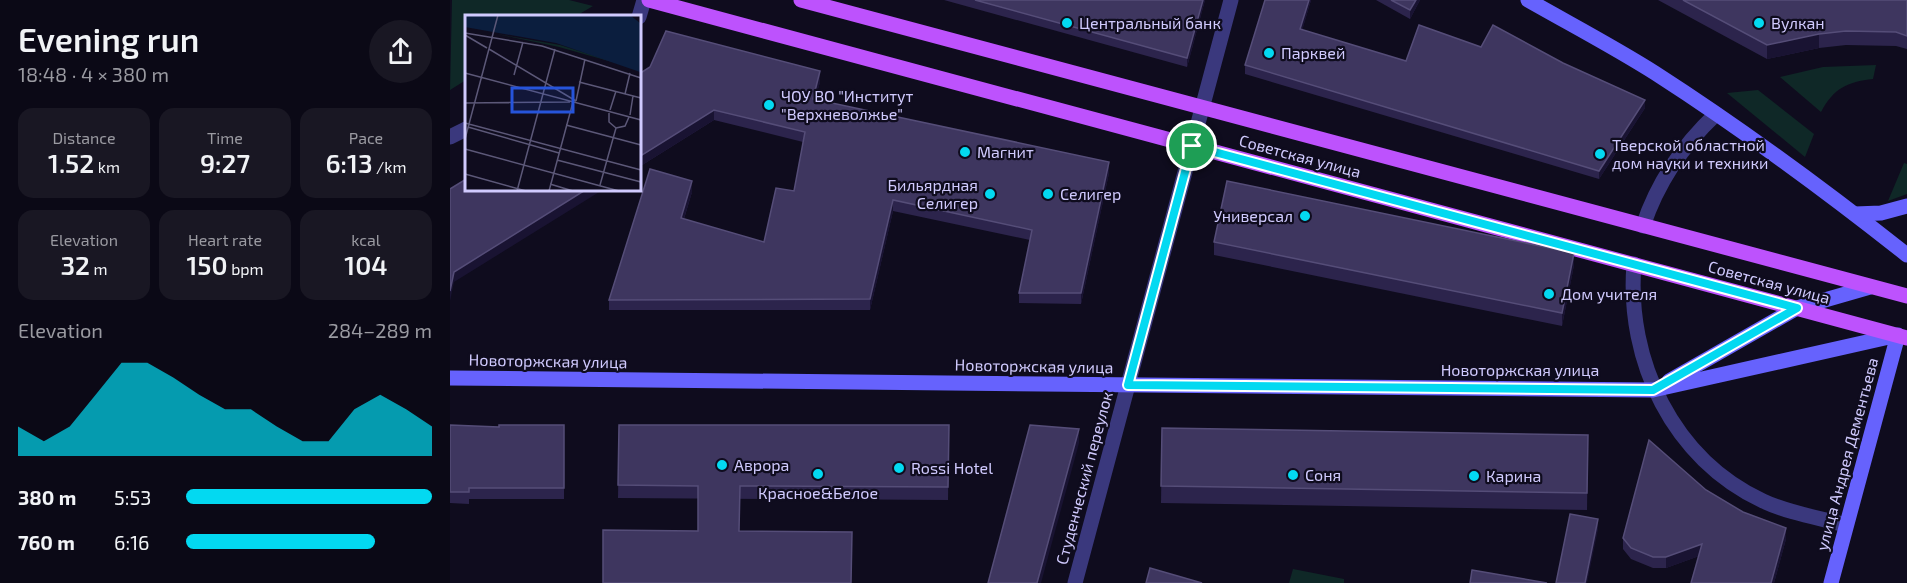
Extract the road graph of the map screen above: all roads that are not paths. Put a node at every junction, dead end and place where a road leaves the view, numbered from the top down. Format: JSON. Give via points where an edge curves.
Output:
{"nodes":[{"id":1,"x":644,"y":0,"type":"edge"},
{"id":2,"x":649,"y":0,"type":"edge"},
{"id":3,"x":801,"y":0,"type":"edge"},
{"id":4,"x":1231,"y":0,"type":"edge"},
{"id":5,"x":1528,"y":0,"type":"edge"},
{"id":6,"x":640,"y":15,"type":"edge"},
{"id":7,"x":1203,"y":108,"type":"junction"},
{"id":8,"x":1716,"y":114,"type":"junction"},
{"id":9,"x":465,"y":130,"type":"edge"},
{"id":10,"x":450,"y":137,"type":"edge"},
{"id":11,"x":1192,"y":146,"type":"junction"},
{"id":12,"x":1907,"y":206,"type":"edge"},
{"id":13,"x":1855,"y":214,"type":"junction"},
{"id":14,"x":1642,"y":225,"type":"junction"},
{"id":15,"x":1907,"y":255,"type":"edge"},
{"id":16,"x":1634,"y":264,"type":"junction"},
{"id":17,"x":1870,"y":287,"type":"junction"},
{"id":18,"x":1907,"y":296,"type":"edge"},
{"id":19,"x":1797,"y":308,"type":"junction"},
{"id":20,"x":1902,"y":336,"type":"edge"},
{"id":21,"x":450,"y":378,"type":"edge"},
{"id":22,"x":1128,"y":385,"type":"junction"},
{"id":23,"x":1653,"y":390,"type":"junction"},
{"id":24,"x":1846,"y":525,"type":"junction"},
{"id":25,"x":1075,"y":583,"type":"edge"},
{"id":26,"x":1831,"y":583,"type":"edge"}],
"edges":[{"from":1,"to":6,"type":"street"},
{"from":2,"to":11,"type":"main road","name":"Советская улица"},
{"from":3,"to":7,"type":"main road","name":"Советская улица"},
{"from":4,"to":7,"type":"street","name":"Студенческий переулок"},
{"from":5,"to":8,"type":"main road"},
{"from":7,"to":11,"type":"street","name":"Студенческий переулок"},
{"from":7,"to":14,"type":"main road","name":"Советская улица"},
{"from":8,"to":13,"type":"main road"},
{"from":8,"to":14,"type":"street","via":[[1673,162]]},
{"from":9,"to":10,"type":"street"},
{"from":11,"to":16,"type":"main road","name":"Советская улица"},
{"from":11,"to":22,"type":"street","name":"Студенческий переулок"},
{"from":12,"to":13,"type":"main road"},
{"from":13,"to":15,"type":"main road"},
{"from":14,"to":17,"type":"main road","name":"Советская улица"},
{"from":16,"to":19,"type":"main road","name":"Советская улица"},
{"from":16,"to":23,"type":"street","via":[[1635,324]]},
{"from":17,"to":18,"type":"main road","name":"Советская улица"},
{"from":17,"to":19,"type":"main road"},
{"from":19,"to":20,"type":"main road","name":"Советская улица"},
{"from":19,"to":23,"type":"main road"},
{"from":20,"to":23,"type":"main road","name":"Новоторжская улица"},
{"from":20,"to":24,"type":"main road","name":"улица Андрея Дементьева"},
{"from":21,"to":22,"type":"main road","name":"Новоторжская улица"},
{"from":22,"to":23,"type":"main road","name":"Новоторжская улица"},
{"from":22,"to":25,"type":"street","name":"Студенческий переулок"},
{"from":23,"to":24,"type":"street","via":[[1687,441],[1736,486],[1766,503]]},
{"from":24,"to":26,"type":"main road","name":"улица Андрея Дементьева"}]}
